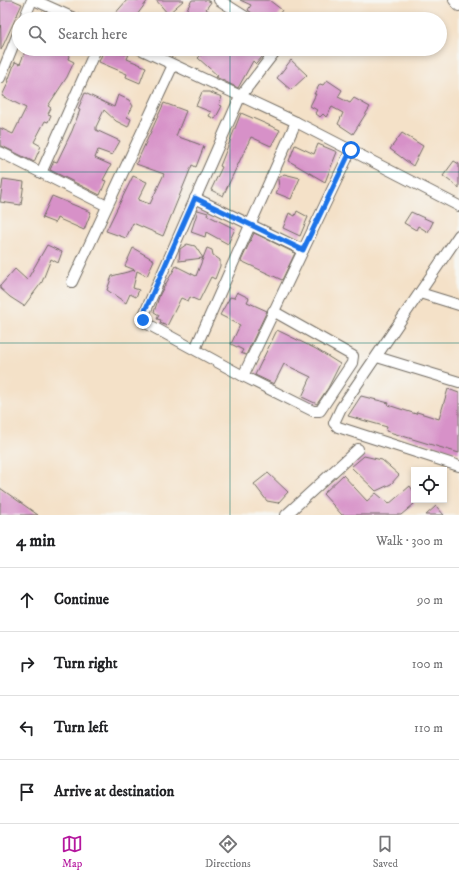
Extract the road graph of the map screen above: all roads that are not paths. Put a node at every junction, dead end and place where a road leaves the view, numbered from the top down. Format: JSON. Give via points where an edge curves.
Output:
{"nodes":[{"id":1,"x":33,"y":0,"type":"edge"},
{"id":2,"x":219,"y":0,"type":"edge"},
{"id":3,"x":454,"y":0,"type":"edge"},
{"id":4,"x":459,"y":6,"type":"edge"},
{"id":5,"x":27,"y":12,"type":"edge"},
{"id":6,"x":60,"y":12,"type":"edge"},
{"id":7,"x":238,"y":12,"type":"edge"},
{"id":8,"x":12,"y":48,"type":"edge"},
{"id":9,"x":93,"y":56,"type":"edge"},
{"id":10,"x":154,"y":56,"type":"edge"},
{"id":11,"x":272,"y":56,"type":"edge"},
{"id":12,"x":173,"y":65,"type":"junction"},
{"id":13,"x":0,"y":78,"type":"edge"},
{"id":14,"x":240,"y":97,"type":"junction"},
{"id":15,"x":296,"y":122,"type":"junction"},
{"id":16,"x":351,"y":150,"type":"junction"},
{"id":17,"x":0,"y":152,"type":"edge"},
{"id":18,"x":41,"y":173,"type":"junction"},
{"id":19,"x":195,"y":198,"type":"junction"},
{"id":20,"x":107,"y":206,"type":"junction"},
{"id":21,"x":459,"y":206,"type":"edge"},
{"id":22,"x":251,"y":224,"type":"junction"},
{"id":23,"x":459,"y":234,"type":"edge"},
{"id":24,"x":303,"y":250,"type":"junction"},
{"id":25,"x":72,"y":282,"type":"dead end"},
{"id":26,"x":420,"y":293,"type":"junction"},
{"id":27,"x":459,"y":305,"type":"edge"},
{"id":28,"x":273,"y":311,"type":"junction"},
{"id":29,"x":195,"y":349,"type":"junction"},
{"id":30,"x":377,"y":357,"type":"junction"},
{"id":31,"x":243,"y":376,"type":"junction"},
{"id":32,"x":459,"y":382,"type":"edge"},
{"id":33,"x":358,"y":450,"type":"dead end"},
{"id":34,"x":459,"y":466,"type":"edge"},
{"id":35,"x":286,"y":515,"type":"edge"}],
"edges":[{"from":1,"to":5,"type":"street"},
{"from":1,"to":6,"type":"street"},
{"from":2,"to":7,"type":"street"},
{"from":3,"to":4,"type":"street"},
{"from":8,"to":13,"type":"street"},
{"from":9,"to":18,"type":"street"},
{"from":10,"to":12,"type":"street"},
{"from":11,"to":14,"type":"street"},
{"from":12,"to":14,"type":"street"},
{"from":12,"to":20,"type":"street"},
{"from":14,"to":15,"type":"street"},
{"from":14,"to":19,"type":"street"},
{"from":15,"to":16,"type":"street"},
{"from":15,"to":22,"type":"street"},
{"from":16,"to":21,"type":"street"},
{"from":16,"to":24,"type":"street"},
{"from":17,"to":18,"type":"street"},
{"from":18,"to":20,"type":"street"},
{"from":19,"to":22,"type":"street"},
{"from":19,"to":29,"type":"street","via":[[143,317],[144,322]]},
{"from":20,"to":25,"type":"street"},
{"from":22,"to":24,"type":"street"},
{"from":22,"to":29,"type":"street"},
{"from":23,"to":26,"type":"street"},
{"from":24,"to":28,"type":"street"},
{"from":26,"to":27,"type":"street"},
{"from":26,"to":30,"type":"street"},
{"from":28,"to":31,"type":"street"},
{"from":28,"to":31,"type":"street","via":[[350,353],[353,356],[352,363],[322,410],[317,412]]},
{"from":29,"to":31,"type":"street"},
{"from":30,"to":32,"type":"street"},
{"from":30,"to":34,"type":"street","via":[[341,408],[334,423],[338,427]]},
{"from":33,"to":35,"type":"street"}]}
